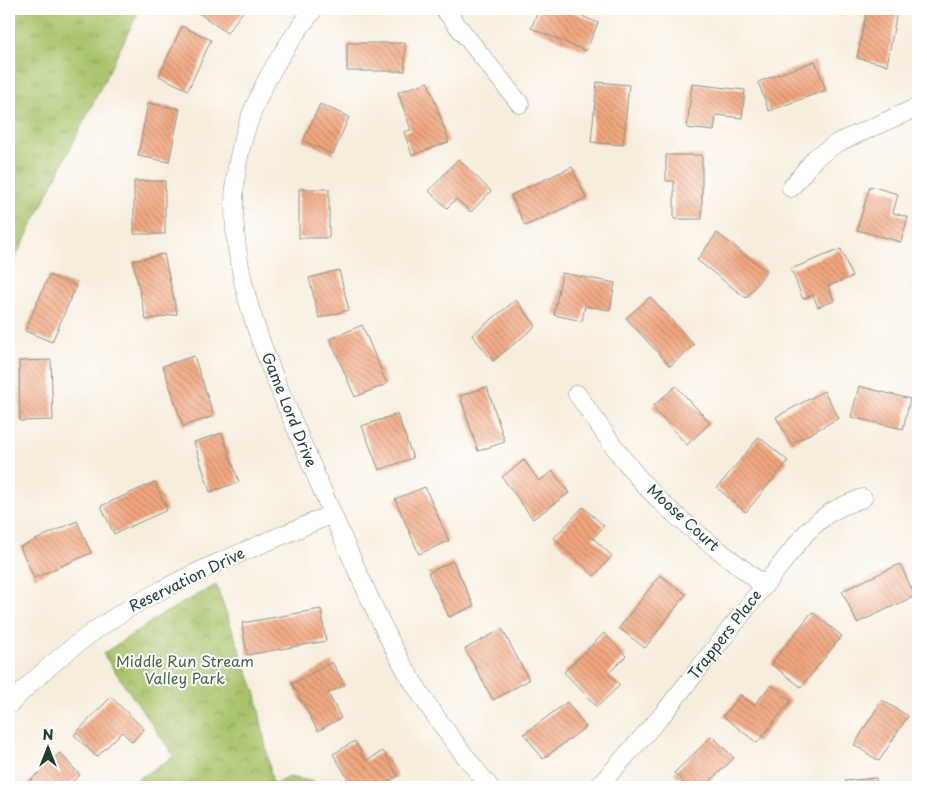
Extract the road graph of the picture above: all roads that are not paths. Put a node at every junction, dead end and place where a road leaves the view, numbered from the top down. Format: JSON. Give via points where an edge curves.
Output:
{"nodes":[{"id":1,"x":314,"y":9,"type":"edge"},
{"id":2,"x":444,"y":9,"type":"edge"},
{"id":3,"x":520,"y":104,"type":"dead end"},
{"id":4,"x":918,"y":107,"type":"edge"},
{"id":5,"x":791,"y":188,"type":"dead end"},
{"id":6,"x":577,"y":394,"type":"dead end"},
{"id":7,"x":863,"y":498,"type":"dead end"},
{"id":8,"x":332,"y":514,"type":"junction"},
{"id":9,"x":763,"y":585,"type":"junction"},
{"id":10,"x":9,"y":705,"type":"edge"},
{"id":11,"x":490,"y":787,"type":"edge"},
{"id":12,"x":598,"y":787,"type":"edge"}],
"edges":[{"from":1,"to":8,"type":"street","name":"Game Lord Drive","via":[[273,68],[251,114],[238,163],[235,207],[239,262],[252,316],[266,358]]},
{"from":2,"to":3,"type":"street"},
{"from":4,"to":5,"type":"street","via":[[837,143],[815,158]]},
{"from":6,"to":9,"type":"street","name":"Moose Court","via":[[658,500]]},
{"from":7,"to":9,"type":"street","name":"Trappers Place","via":[[834,509],[820,519]]},
{"from":8,"to":10,"type":"street","name":"Reservation Drive","via":[[189,576],[122,612],[56,660]]},
{"from":8,"to":11,"type":"street","name":"Game Lord Drive","via":[[406,671],[460,751]]},
{"from":9,"to":12,"type":"street","name":"Trappers Place","via":[[663,714]]}]}
